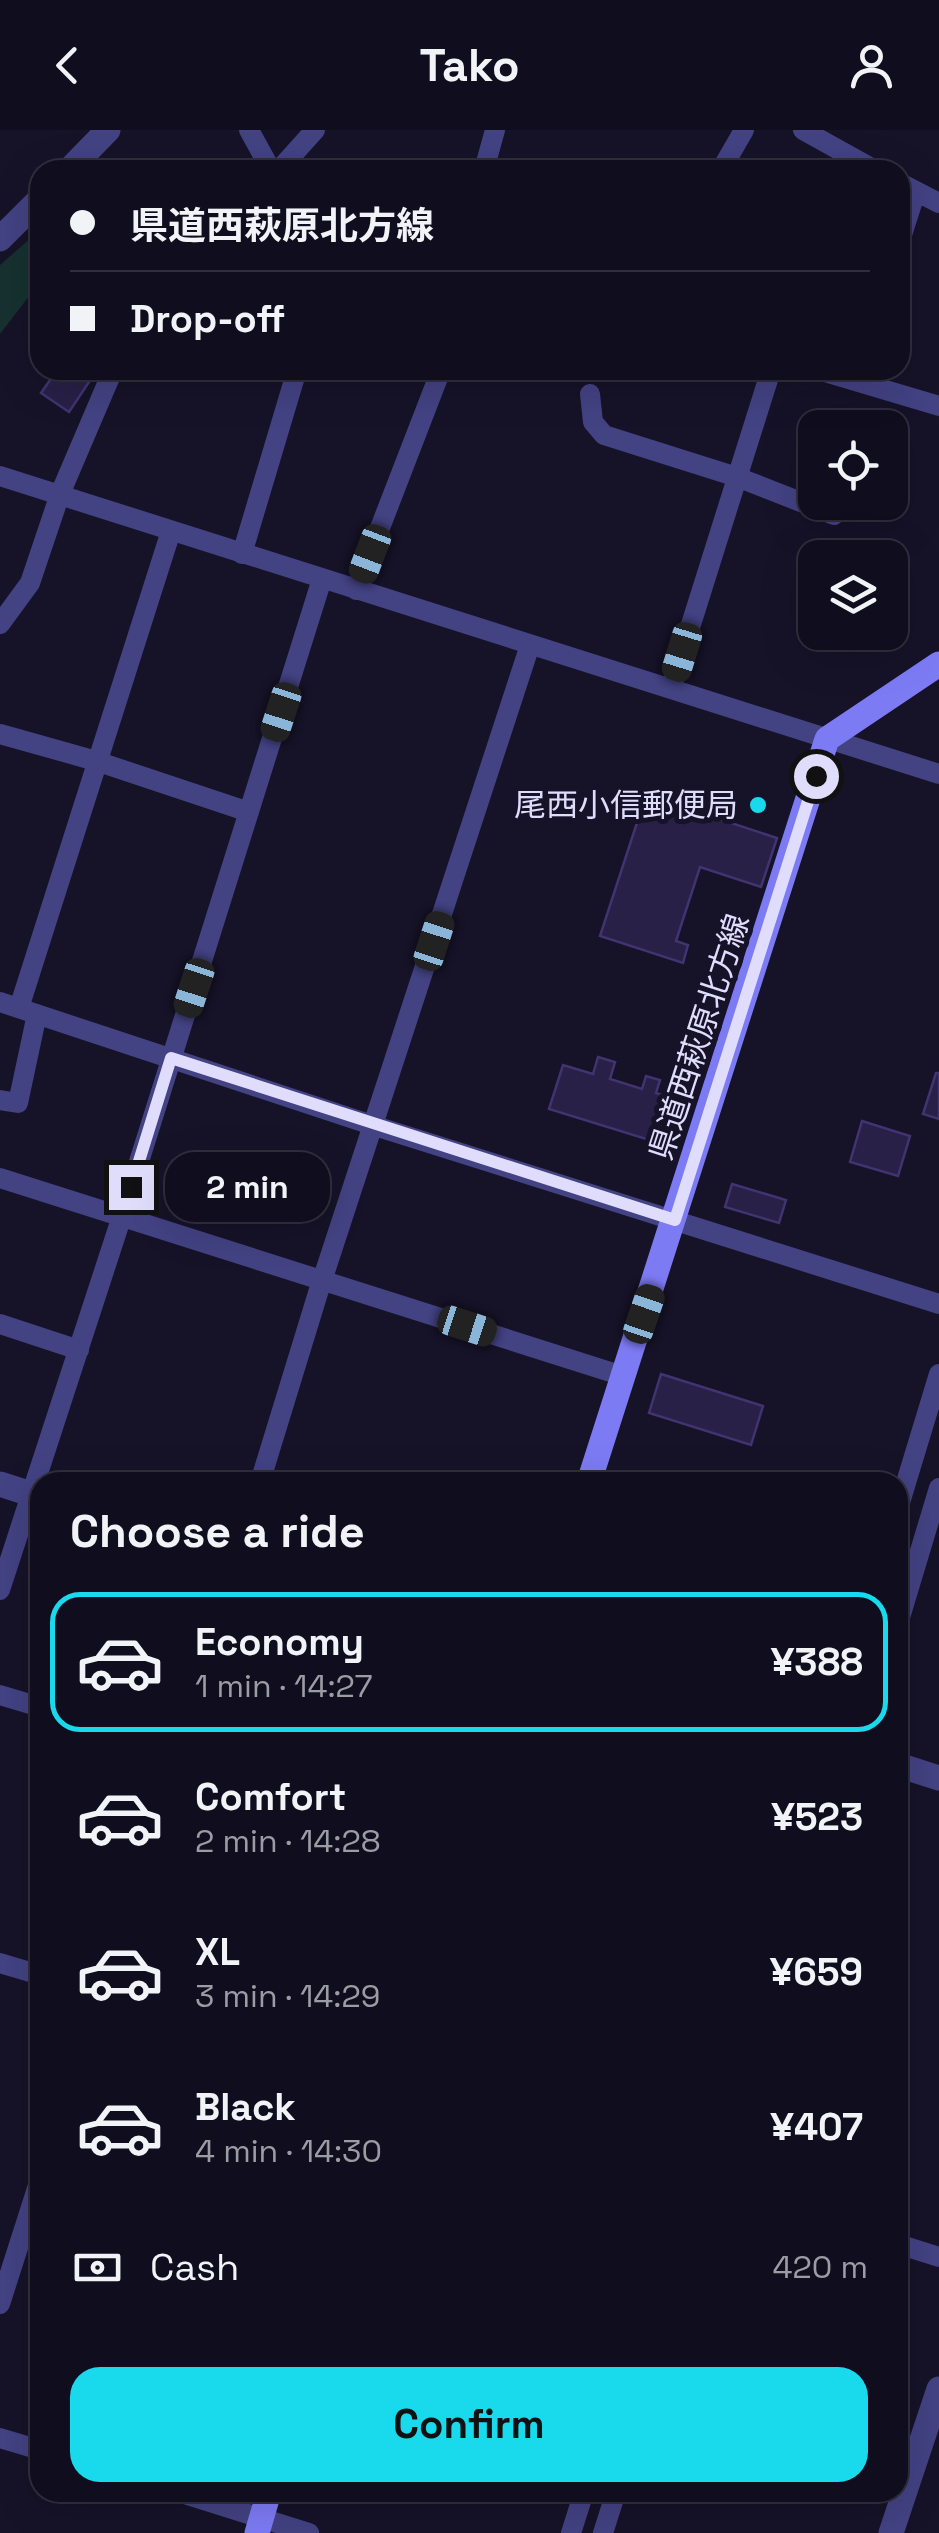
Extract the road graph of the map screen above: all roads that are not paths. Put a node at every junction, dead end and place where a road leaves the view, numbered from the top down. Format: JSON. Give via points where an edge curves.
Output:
{"nodes":[{"id":1,"x":108,"y":130,"type":"edge"},
{"id":2,"x":249,"y":130,"type":"edge"},
{"id":3,"x":315,"y":130,"type":"edge"},
{"id":4,"x":495,"y":130,"type":"edge"},
{"id":5,"x":744,"y":130,"type":"edge"},
{"id":6,"x":802,"y":130,"type":"edge"},
{"id":7,"x":79,"y":160,"type":"edge"},
{"id":8,"x":266,"y":160,"type":"edge"},
{"id":9,"x":288,"y":160,"type":"edge"},
{"id":10,"x":487,"y":160,"type":"edge"},
{"id":11,"x":727,"y":160,"type":"edge"},
{"id":12,"x":836,"y":160,"type":"edge"},
{"id":13,"x":910,"y":188,"type":"edge"},
{"id":14,"x":939,"y":202,"type":"edge"},
{"id":15,"x":30,"y":209,"type":"edge"},
{"id":16,"x":0,"y":239,"type":"edge"},
{"id":17,"x":109,"y":380,"type":"edge"},
{"id":18,"x":293,"y":380,"type":"edge"},
{"id":19,"x":438,"y":380,"type":"edge"},
{"id":20,"x":768,"y":380,"type":"edge"},
{"id":21,"x":857,"y":380,"type":"edge"},
{"id":22,"x":590,"y":394,"type":"dead end"},
{"id":23,"x":939,"y":406,"type":"edge"},
{"id":24,"x":0,"y":476,"type":"edge"},
{"id":25,"x":737,"y":477,"type":"junction"},
{"id":26,"x":60,"y":494,"type":"junction"},
{"id":27,"x":798,"y":501,"type":"edge"},
{"id":28,"x":171,"y":531,"type":"junction"},
{"id":29,"x":242,"y":554,"type":"junction"},
{"id":30,"x":322,"y":579,"type":"junction"},
{"id":31,"x":356,"y":590,"type":"junction"},
{"id":32,"x":0,"y":624,"type":"edge"},
{"id":33,"x":530,"y":646,"type":"junction"},
{"id":34,"x":939,"y":664,"type":"edge"},
{"id":35,"x":671,"y":688,"type":"junction"},
{"id":36,"x":0,"y":734,"type":"edge"},
{"id":37,"x":828,"y":739,"type":"junction"},
{"id":38,"x":96,"y":762,"type":"junction"},
{"id":39,"x":939,"y":774,"type":"edge"},
{"id":40,"x":250,"y":812,"type":"junction"},
{"id":41,"x":19,"y":1008,"type":"edge"},
{"id":42,"x":171,"y":1058,"type":"junction"},
{"id":43,"x":0,"y":1100,"type":"edge"},
{"id":44,"x":375,"y":1126,"type":"junction"},
{"id":45,"x":0,"y":1178,"type":"edge"},
{"id":46,"x":121,"y":1219,"type":"junction"},
{"id":47,"x":675,"y":1220,"type":"junction"},
{"id":48,"x":322,"y":1281,"type":"junction"},
{"id":49,"x":939,"y":1304,"type":"edge"},
{"id":50,"x":0,"y":1324,"type":"edge"},
{"id":51,"x":79,"y":1350,"type":"junction"},
{"id":52,"x":939,"y":1374,"type":"edge"},
{"id":53,"x":623,"y":1376,"type":"junction"},
{"id":54,"x":43,"y":1472,"type":"edge"},
{"id":55,"x":263,"y":1472,"type":"edge"},
{"id":56,"x":591,"y":1472,"type":"edge"},
{"id":57,"x":908,"y":1476,"type":"edge"},
{"id":58,"x":0,"y":1484,"type":"edge"},
{"id":59,"x":939,"y":1488,"type":"edge"},
{"id":60,"x":30,"y":1493,"type":"edge"},
{"id":61,"x":30,"y":1511,"type":"edge"},
{"id":62,"x":0,"y":1590,"type":"edge"},
{"id":63,"x":908,"y":1591,"type":"edge"},
{"id":64,"x":0,"y":1695,"type":"edge"},
{"id":65,"x":30,"y":1704,"type":"edge"},
{"id":66,"x":908,"y":1767,"type":"edge"},
{"id":67,"x":939,"y":1778,"type":"edge"},
{"id":68,"x":0,"y":1963,"type":"edge"},
{"id":69,"x":30,"y":1973,"type":"edge"},
{"id":70,"x":30,"y":2210,"type":"edge"},
{"id":71,"x":908,"y":2247,"type":"edge"},
{"id":72,"x":939,"y":2257,"type":"edge"},
{"id":73,"x":0,"y":2304,"type":"edge"},
{"id":74,"x":939,"y":2389,"type":"edge"},
{"id":75,"x":0,"y":2438,"type":"edge"},
{"id":76,"x":30,"y":2447,"type":"edge"},
{"id":77,"x":908,"y":2484,"type":"edge"},
{"id":78,"x":202,"y":2502,"type":"edge"},
{"id":79,"x":266,"y":2502,"type":"edge"},
{"id":80,"x":581,"y":2502,"type":"edge"},
{"id":81,"x":613,"y":2502,"type":"edge"},
{"id":82,"x":902,"y":2502,"type":"edge"},
{"id":83,"x":259,"y":2526,"type":"edge"},
{"id":84,"x":309,"y":2533,"type":"edge"},
{"id":85,"x":571,"y":2533,"type":"edge"},
{"id":86,"x":603,"y":2533,"type":"edge"},
{"id":87,"x":892,"y":2533,"type":"edge"}],
"edges":[{"from":1,"to":7,"type":"street"},
{"from":2,"to":8,"type":"street"},
{"from":3,"to":9,"type":"street"},
{"from":4,"to":10,"type":"street"},
{"from":5,"to":11,"type":"street"},
{"from":6,"to":12,"type":"street"},
{"from":13,"to":14,"type":"street"},
{"from":15,"to":16,"type":"street"},
{"from":17,"to":26,"type":"street"},
{"from":18,"to":29,"type":"street"},
{"from":19,"to":31,"type":"street"},
{"from":20,"to":25,"type":"street"},
{"from":21,"to":23,"type":"street"},
{"from":22,"to":25,"type":"street","via":[[593,422],[604,436]]},
{"from":24,"to":26,"type":"street"},
{"from":25,"to":27,"type":"street"},
{"from":25,"to":35,"type":"street"},
{"from":26,"to":28,"type":"street"},
{"from":26,"to":32,"type":"street","via":[[30,583]]},
{"from":28,"to":29,"type":"street"},
{"from":28,"to":38,"type":"street"},
{"from":29,"to":30,"type":"street"},
{"from":30,"to":31,"type":"street"},
{"from":30,"to":40,"type":"street"},
{"from":31,"to":33,"type":"street"},
{"from":33,"to":35,"type":"street"},
{"from":33,"to":44,"type":"street"},
{"from":34,"to":37,"type":"main road"},
{"from":35,"to":37,"type":"street"},
{"from":36,"to":38,"type":"street"},
{"from":37,"to":39,"type":"street"},
{"from":37,"to":47,"type":"main road","name":"県道西萩原北方線"},
{"from":38,"to":40,"type":"street"},
{"from":38,"to":41,"type":"street"},
{"from":40,"to":42,"type":"street"},
{"from":41,"to":42,"type":"street"},
{"from":41,"to":43,"type":"street","via":[[18,1103]]},
{"from":42,"to":44,"type":"street"},
{"from":42,"to":46,"type":"street"},
{"from":44,"to":47,"type":"street"},
{"from":44,"to":48,"type":"street"},
{"from":45,"to":46,"type":"street"},
{"from":46,"to":48,"type":"street"},
{"from":46,"to":51,"type":"street"},
{"from":47,"to":49,"type":"street"},
{"from":47,"to":53,"type":"main road","name":"県道西萩原北方線"},
{"from":48,"to":53,"type":"street"},
{"from":48,"to":55,"type":"street"},
{"from":50,"to":51,"type":"street"},
{"from":51,"to":54,"type":"street"},
{"from":52,"to":57,"type":"street"},
{"from":53,"to":56,"type":"main road","name":"県道西萩原北方線"},
{"from":58,"to":60,"type":"street"},
{"from":59,"to":63,"type":"street"},
{"from":61,"to":62,"type":"street"},
{"from":64,"to":65,"type":"street"},
{"from":66,"to":67,"type":"street"},
{"from":68,"to":69,"type":"street"},
{"from":70,"to":73,"type":"street"},
{"from":71,"to":72,"type":"street"},
{"from":74,"to":77,"type":"street"},
{"from":75,"to":76,"type":"street"},
{"from":78,"to":83,"type":"street"},
{"from":79,"to":83,"type":"main road"},
{"from":80,"to":85,"type":"street"},
{"from":81,"to":86,"type":"street"},
{"from":82,"to":87,"type":"street"},
{"from":83,"to":84,"type":"street"}]}
